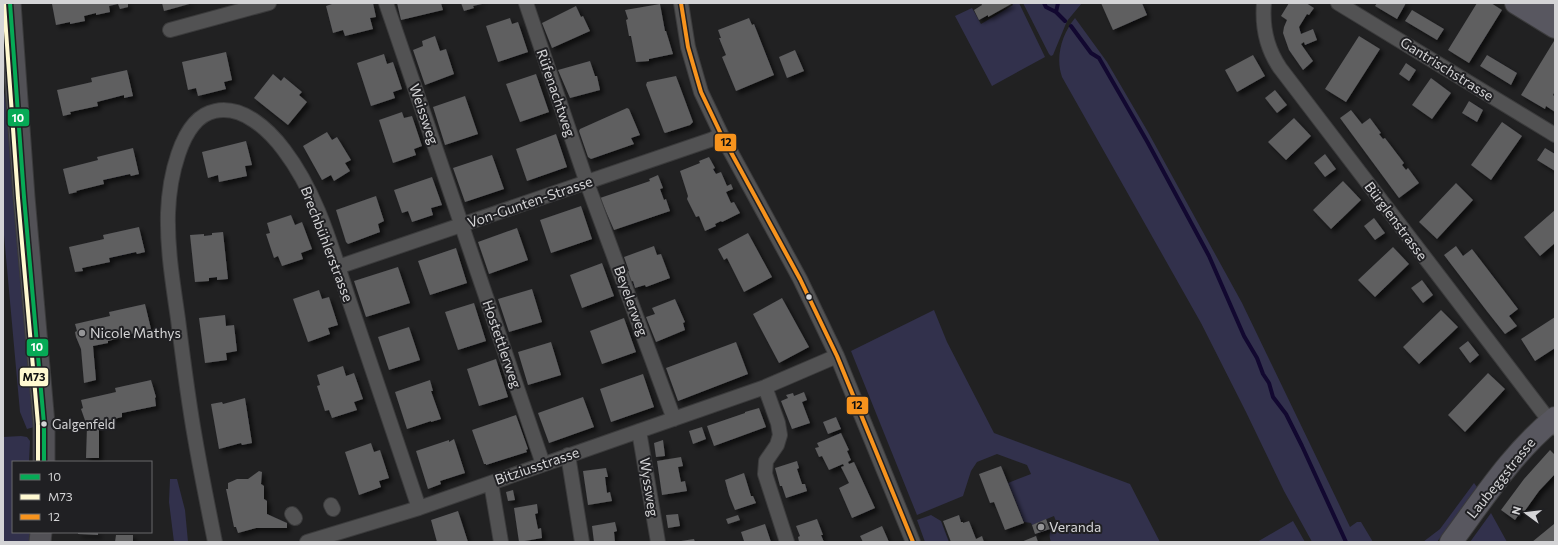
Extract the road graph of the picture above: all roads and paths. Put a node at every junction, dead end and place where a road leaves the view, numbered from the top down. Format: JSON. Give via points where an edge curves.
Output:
{"nodes":[{"id":1,"x":10,"y":3,"type":"edge"},
{"id":2,"x":269,"y":3,"type":"edge"},
{"id":3,"x":386,"y":3,"type":"edge"},
{"id":4,"x":526,"y":3,"type":"edge"},
{"id":5,"x":681,"y":3,"type":"edge"},
{"id":6,"x":1264,"y":3,"type":"edge"},
{"id":7,"x":1338,"y":3,"type":"edge"},
{"id":8,"x":1516,"y":3,"type":"edge"},
{"id":9,"x":1548,"y":3,"type":"edge"},
{"id":10,"x":1555,"y":7,"type":"edge"},
{"id":11,"x":1555,"y":27,"type":"edge"},
{"id":12,"x":170,"y":30,"type":"dead end"},
{"id":13,"x":721,"y":134,"type":"junction"},
{"id":14,"x":1555,"y":135,"type":"edge"},
{"id":15,"x":587,"y":182,"type":"junction"},
{"id":16,"x":462,"y":225,"type":"junction"},
{"id":17,"x":338,"y":266,"type":"junction"},
{"id":18,"x":837,"y":356,"type":"junction"},
{"id":19,"x":765,"y":387,"type":"junction"},
{"id":20,"x":674,"y":419,"type":"junction"},
{"id":21,"x":1553,"y":423,"type":"edge"},
{"id":22,"x":640,"y":431,"type":"junction"},
{"id":23,"x":568,"y":455,"type":"junction"},
{"id":24,"x":44,"y":461,"type":"edge"},
{"id":25,"x":543,"y":464,"type":"junction"},
{"id":26,"x":491,"y":483,"type":"junction"},
{"id":27,"x":419,"y":508,"type":"junction"},
{"id":28,"x":215,"y":542,"type":"edge"},
{"id":29,"x":307,"y":542,"type":"edge"},
{"id":30,"x":501,"y":542,"type":"edge"},
{"id":31,"x":582,"y":542,"type":"edge"},
{"id":32,"x":658,"y":542,"type":"edge"},
{"id":33,"x":787,"y":542,"type":"edge"},
{"id":34,"x":913,"y":542,"type":"edge"},
{"id":35,"x":1451,"y":542,"type":"edge"}],
"edges":[{"from":1,"to":24,"type":"main road","via":[[44,424]]},
{"from":2,"to":12,"type":"street"},
{"from":3,"to":16,"type":"street","name":"Weissweg"},
{"from":4,"to":15,"type":"street","name":"Rüfenachtweg"},
{"from":5,"to":13,"type":"street","via":[[694,70],[701,92]]},
{"from":6,"to":21,"type":"street","name":"Bürglenstrasse","via":[[1265,34],[1280,68]]},
{"from":7,"to":14,"type":"street","name":"Gantrischstrasse"},
{"from":8,"to":11,"type":"highway"},
{"from":9,"to":10,"type":"highway"},
{"from":13,"to":15,"type":"street","name":"Von-Gunten-Strasse","via":[[713,139]]},
{"from":13,"to":18,"type":"street","via":[[800,279]]},
{"from":15,"to":16,"type":"street","name":"Von-Gunten-Strasse"},
{"from":15,"to":20,"type":"street","name":"Beyelerweg"},
{"from":16,"to":17,"type":"street","name":"Von-Gunten-Strasse"},
{"from":16,"to":25,"type":"street","name":"Hostettlerweg"},
{"from":17,"to":27,"type":"street","name":"Brechbühlerstrasse"},
{"from":17,"to":28,"type":"street","name":"Brechbühlerstrasse","via":[[307,187],[291,160],[271,135],[252,120],[234,112],[214,111],[201,118],[192,127],[176,162],[169,199],[168,227],[171,270],[194,433]]},
{"from":18,"to":19,"type":"street","name":"Bitziusstrasse"},
{"from":18,"to":34,"type":"street"},
{"from":19,"to":20,"type":"street","name":"Bitziusstrasse"},
{"from":19,"to":33,"type":"street","via":[[780,434],[777,445],[766,461],[765,474]]},
{"from":20,"to":22,"type":"street","name":"Bitziusstrasse"},
{"from":21,"to":35,"type":"main road","name":"Laubeggstrasse","via":[[1525,446],[1508,465]]},
{"from":22,"to":23,"type":"street","name":"Bitziusstrasse"},
{"from":22,"to":32,"type":"street","name":"Wyssweg"},
{"from":23,"to":25,"type":"street","name":"Bitziusstrasse"},
{"from":23,"to":31,"type":"street"},
{"from":25,"to":26,"type":"street","name":"Bitziusstrasse"},
{"from":26,"to":27,"type":"street","name":"Bitziusstrasse"},
{"from":26,"to":30,"type":"street"},
{"from":27,"to":29,"type":"street","name":"Bitziusstrasse"}]}
